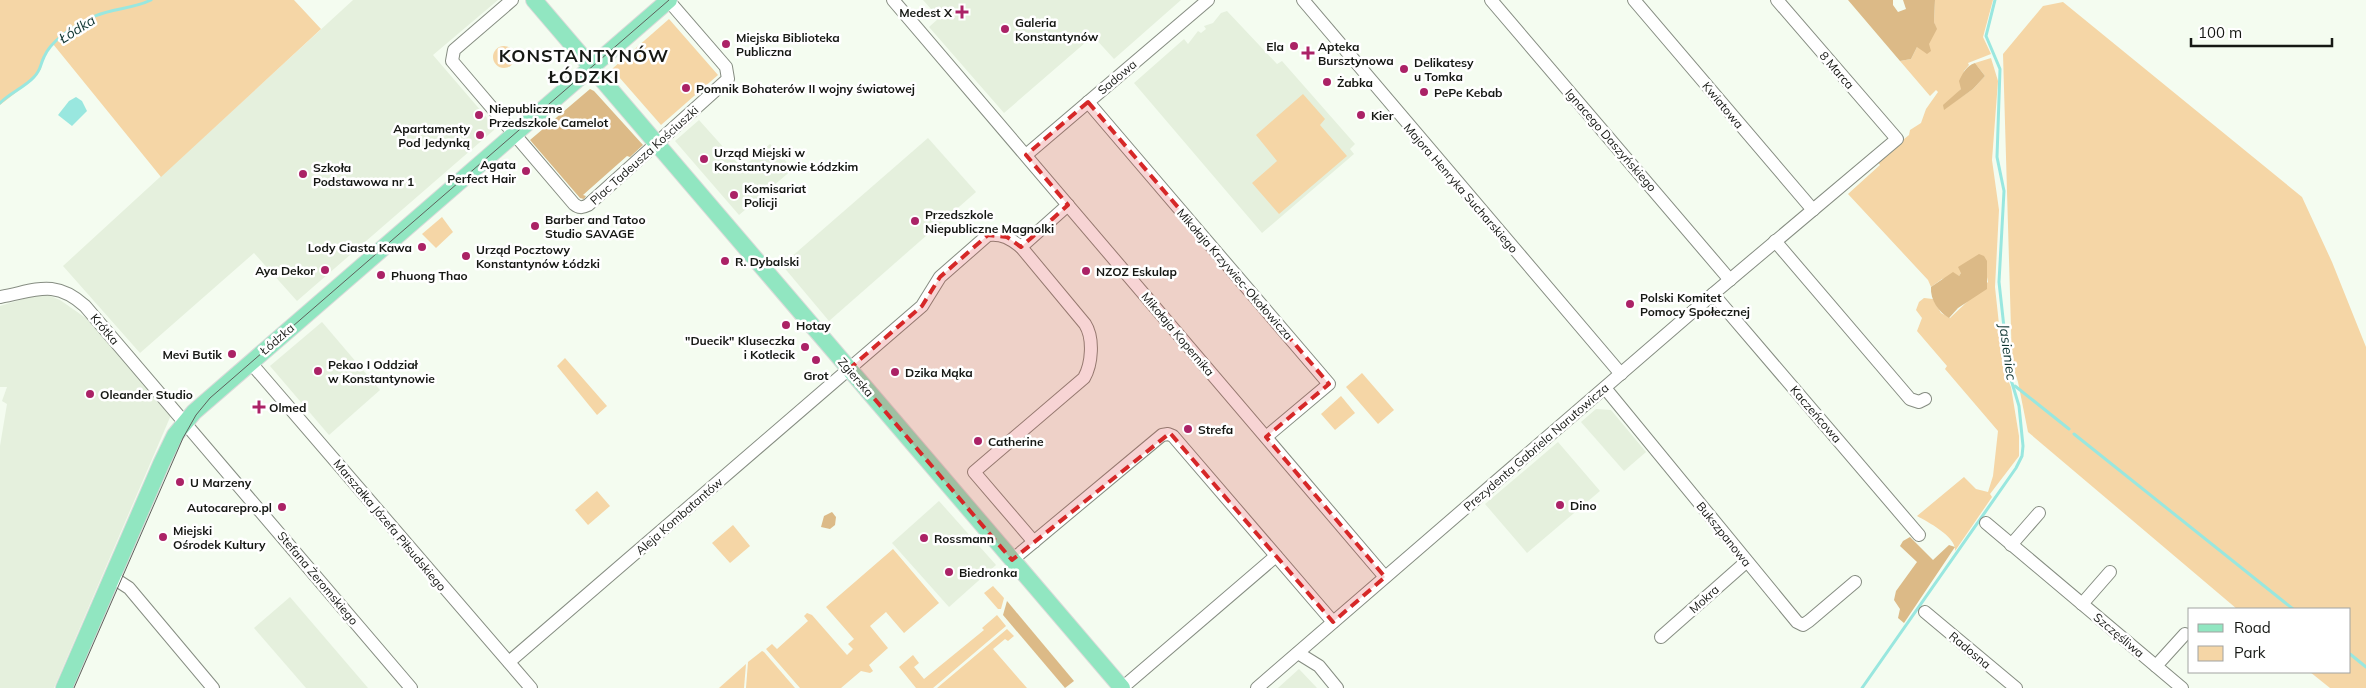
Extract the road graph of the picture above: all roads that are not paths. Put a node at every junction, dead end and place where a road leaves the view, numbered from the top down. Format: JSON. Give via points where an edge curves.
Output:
{"nodes":[{"id":1,"x":512,"y":0,"type":"edge"},
{"id":2,"x":534,"y":0,"type":"edge"},
{"id":3,"x":668,"y":0,"type":"edge"},
{"id":4,"x":893,"y":0,"type":"edge"},
{"id":5,"x":1208,"y":0,"type":"edge"},
{"id":6,"x":1303,"y":0,"type":"edge"},
{"id":7,"x":1491,"y":0,"type":"edge"},
{"id":8,"x":1634,"y":0,"type":"edge"},
{"id":9,"x":1777,"y":0,"type":"edge"},
{"id":10,"x":590,"y":66,"type":"junction"},
{"id":11,"x":1088,"y":102,"type":"junction"},
{"id":12,"x":514,"y":134,"type":"junction"},
{"id":13,"x":1897,"y":139,"type":"joint"},
{"id":14,"x":656,"y":144,"type":"junction"},
{"id":15,"x":1026,"y":155,"type":"junction"},
{"id":16,"x":1068,"y":205,"type":"junction"},
{"id":17,"x":1813,"y":210,"type":"junction"},
{"id":18,"x":1776,"y":241,"type":"junction"},
{"id":19,"x":1021,"y":247,"type":"junction"},
{"id":20,"x":1730,"y":280,"type":"junction"},
{"id":21,"x":1713,"y":294,"type":"junction"},
{"id":22,"x":0,"y":297,"type":"edge"},
{"id":23,"x":250,"y":362,"type":"junction"},
{"id":24,"x":849,"y":369,"type":"junction"},
{"id":25,"x":1621,"y":374,"type":"junction"},
{"id":26,"x":1604,"y":388,"type":"junction"},
{"id":27,"x":1925,"y":399,"type":"dead end"},
{"id":28,"x":185,"y":422,"type":"junction"},
{"id":29,"x":1266,"y":437,"type":"junction"},
{"id":30,"x":2039,"y":513,"type":"dead end"},
{"id":31,"x":1986,"y":524,"type":"dead end"},
{"id":32,"x":1918,"y":535,"type":"dead end"},
{"id":33,"x":1034,"y":542,"type":"junction"},
{"id":34,"x":2011,"y":544,"type":"junction"},
{"id":35,"x":1276,"y":556,"type":"junction"},
{"id":36,"x":1012,"y":560,"type":"junction"},
{"id":37,"x":1746,"y":562,"type":"junction"},
{"id":38,"x":2110,"y":572,"type":"dead end"},
{"id":39,"x":1385,"y":576,"type":"junction"},
{"id":40,"x":112,"y":577,"type":"junction"},
{"id":41,"x":1854,"y":582,"type":"dead end"},
{"id":42,"x":2082,"y":604,"type":"junction"},
{"id":43,"x":1925,"y":612,"type":"dead end"},
{"id":44,"x":1333,"y":622,"type":"junction"},
{"id":45,"x":2184,"y":634,"type":"dead end"},
{"id":46,"x":1661,"y":637,"type":"dead end"},
{"id":47,"x":1298,"y":653,"type":"junction"},
{"id":48,"x":509,"y":662,"type":"junction"},
{"id":49,"x":2156,"y":666,"type":"junction"},
{"id":50,"x":64,"y":688,"type":"edge"},
{"id":51,"x":213,"y":688,"type":"edge"},
{"id":52,"x":411,"y":688,"type":"edge"},
{"id":53,"x":531,"y":688,"type":"edge"},
{"id":54,"x":1122,"y":688,"type":"edge"},
{"id":55,"x":1257,"y":688,"type":"edge"},
{"id":56,"x":1337,"y":688,"type":"edge"},
{"id":57,"x":2016,"y":688,"type":"edge"},
{"id":58,"x":2182,"y":688,"type":"edge"}],
"edges":[{"from":1,"to":12,"type":"street","name":"Plac Tadeusza Kościuszki","via":[[452,55],[455,66]]},
{"from":2,"to":10,"type":"main road","name":"Zgierska"},
{"from":3,"to":10,"type":"main road","name":"Łódzka"},
{"from":3,"to":14,"type":"street","name":"Plac Tadeusza Kościuszki","via":[[726,67],[728,80]]},
{"from":4,"to":15,"type":"street","name":"Mikołaja Kopernika"},
{"from":5,"to":11,"type":"street","name":"Sadowa"},
{"from":6,"to":25,"type":"street","name":"Majora Henryka Sucharskiego"},
{"from":7,"to":20,"type":"street","name":"Ignacego Daszyńskiego"},
{"from":8,"to":17,"type":"street","name":"Kwiatowa"},
{"from":9,"to":13,"type":"street","name":"8 Marca"},
{"from":10,"to":12,"type":"main road","name":"Łódzka"},
{"from":10,"to":14,"type":"main road","name":"Zgierska"},
{"from":11,"to":15,"type":"street","name":"Sadowa"},
{"from":11,"to":29,"type":"street","name":"Mikołaja Krzywiec-Okołowicza","via":[[1329,384]]},
{"from":12,"to":14,"type":"street","name":"Plac Tadeusza Kościuszki","via":[[578,207],[588,205]]},
{"from":12,"to":23,"type":"main road","name":"Łódzka"},
{"from":13,"to":17,"type":"street","name":"Prezydenta Gabriela Narutowicza"},
{"from":14,"to":24,"type":"main road","name":"Zgierska"},
{"from":15,"to":16,"type":"street","name":"Mikołaja Kopernika"},
{"from":16,"to":19,"type":"street"},
{"from":16,"to":29,"type":"street","name":"Mikołaja Kopernika"},
{"from":17,"to":18,"type":"street","name":"Prezydenta Gabriela Narutowicza"},
{"from":18,"to":20,"type":"street","name":"Prezydenta Gabriela Narutowicza"},
{"from":18,"to":27,"type":"street","via":[[1910,399],[1918,402]]},
{"from":19,"to":24,"type":"street","name":"Aleja Kombatantów","via":[[1007,237],[988,235],[940,277],[922,306]]},
{"from":19,"to":33,"type":"street","via":[[1085,324],[1090,335],[1090,356],[1084,378],[974,472]]},
{"from":20,"to":21,"type":"street","name":"Prezydenta Gabriela Narutowicza"},
{"from":21,"to":25,"type":"street","name":"Prezydenta Gabriela Narutowicza"},
{"from":21,"to":32,"type":"street","name":"Kaczeńcowa"},
{"from":22,"to":28,"type":"street","name":"Krótka","via":[[44,287],[73,296]]},
{"from":23,"to":28,"type":"main road","name":"Łódzka"},
{"from":23,"to":48,"type":"street","name":"Marszałka Józefa Piłsudskiego"},
{"from":24,"to":36,"type":"main road","name":"Zgierska"},
{"from":24,"to":48,"type":"street","name":"Aleja Kombatantów"},
{"from":25,"to":26,"type":"street","name":"Prezydenta Gabriela Narutowicza"},
{"from":26,"to":37,"type":"street","name":"Bukszpanowa"},
{"from":26,"to":39,"type":"street","name":"Prezydenta Gabriela Narutowicza"},
{"from":28,"to":40,"type":"main road","name":"Łódzka","via":[[161,464]]},
{"from":28,"to":52,"type":"street","name":"Stefana Żeromskiego"},
{"from":29,"to":39,"type":"street","name":"Mikołaja Kopernika"},
{"from":30,"to":34,"type":"street"},
{"from":31,"to":34,"type":"street","name":"Szczęśliwa"},
{"from":33,"to":35,"type":"street","via":[[1162,435],[1168,434]]},
{"from":33,"to":36,"type":"street"},
{"from":34,"to":42,"type":"street","name":"Szczęśliwa"},
{"from":35,"to":44,"type":"street"},
{"from":35,"to":54,"type":"street"},
{"from":36,"to":54,"type":"main road","name":"Zgierska"},
{"from":37,"to":41,"type":"street","name":"Bukszpanowa","via":[[1803,625]]},
{"from":37,"to":46,"type":"street","name":"Mokra"},
{"from":38,"to":42,"type":"street","name":"Szczęśliwa"},
{"from":39,"to":44,"type":"street","name":"Prezydenta Gabriela Narutowicza"},
{"from":40,"to":50,"type":"main road","name":"Łódzka"},
{"from":40,"to":51,"type":"street","via":[[129,588]]},
{"from":42,"to":49,"type":"street","name":"Szczęśliwa"},
{"from":43,"to":57,"type":"street","name":"Radosna"},
{"from":44,"to":47,"type":"street","name":"Prezydenta Gabriela Narutowicza"},
{"from":45,"to":49,"type":"street","name":"Szczęśliwa"},
{"from":47,"to":55,"type":"street","name":"Prezydenta Gabriela Narutowicza"},
{"from":47,"to":56,"type":"street","via":[[1319,666]]},
{"from":48,"to":53,"type":"street","name":"Marszałka Józefa Piłsudskiego"},
{"from":49,"to":58,"type":"street","name":"Szczęśliwa"}]}
